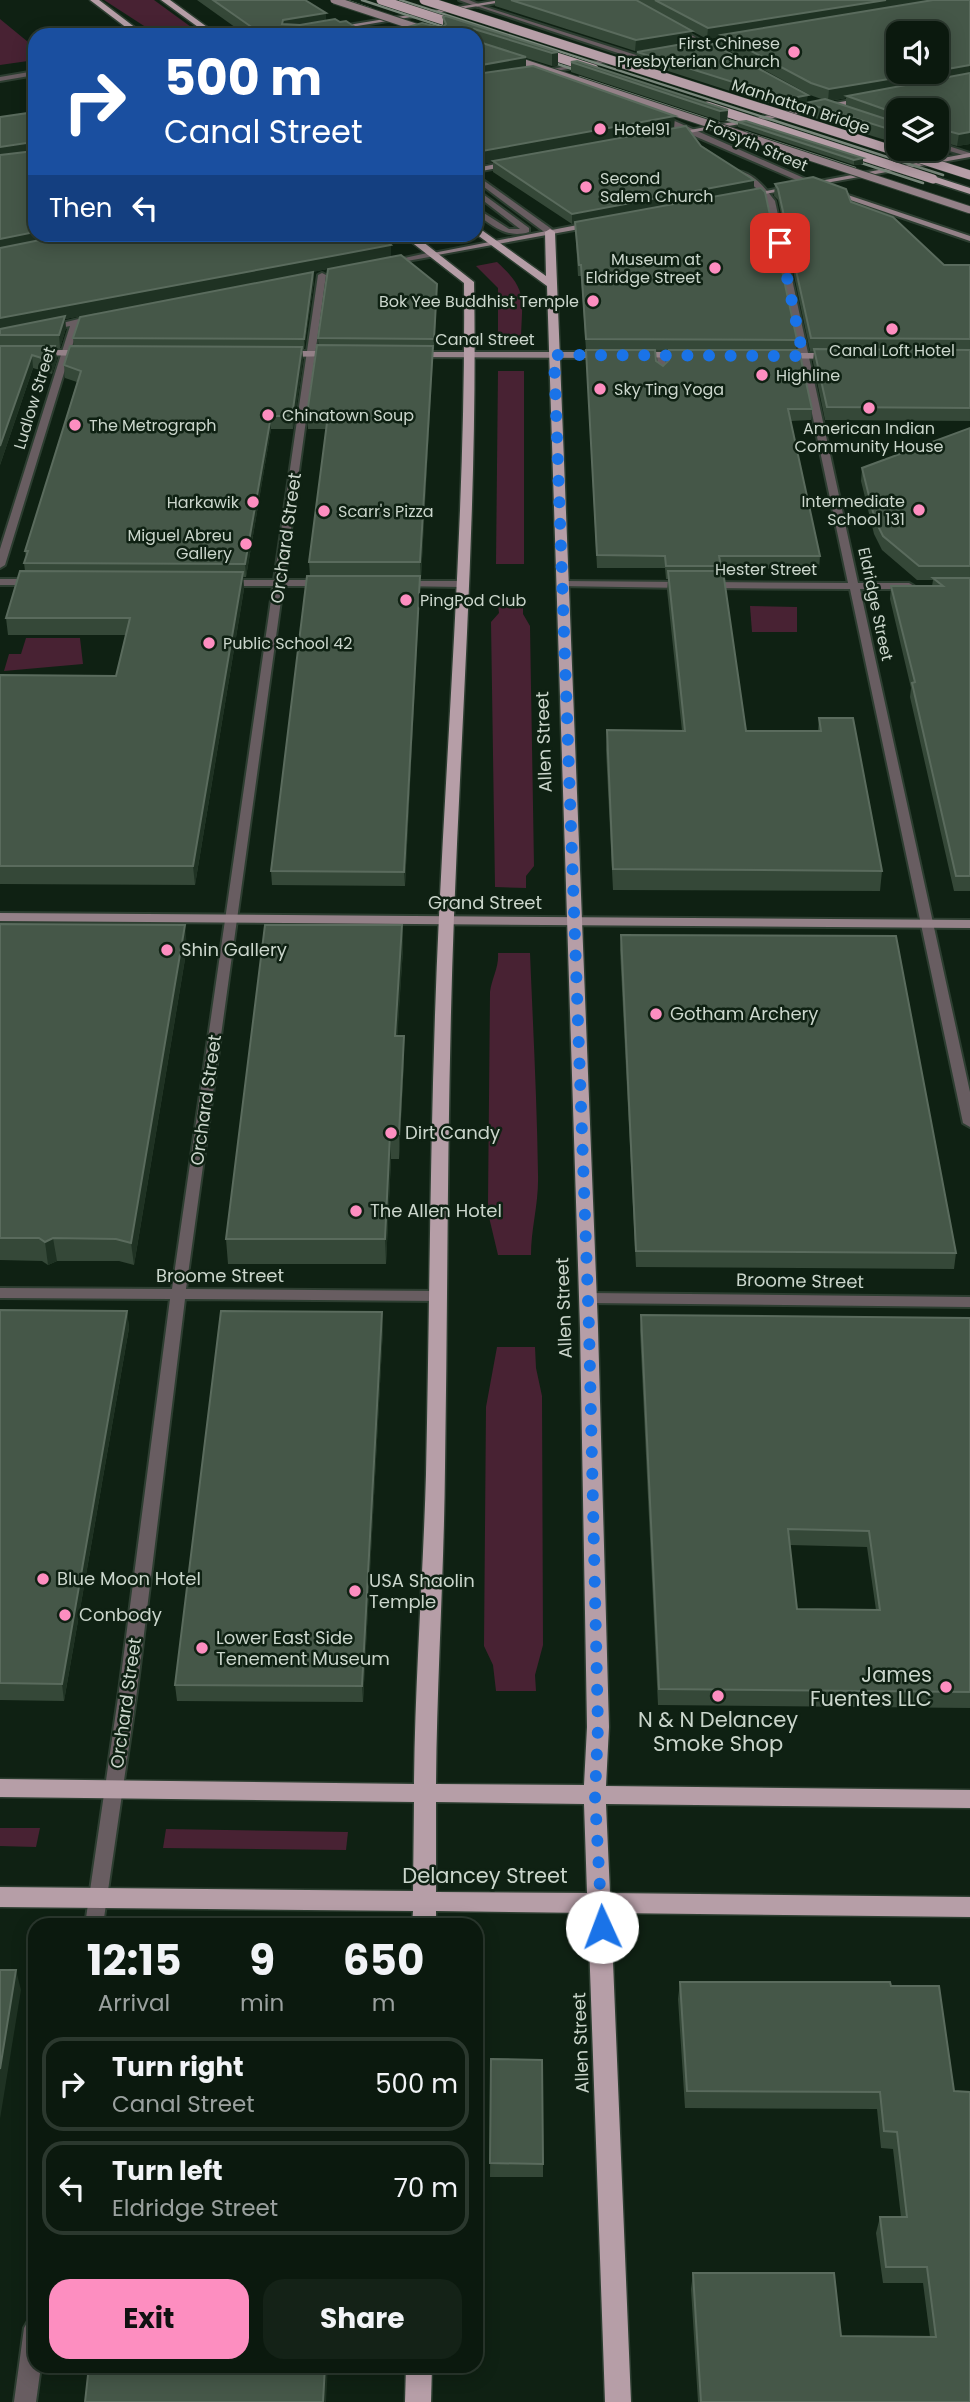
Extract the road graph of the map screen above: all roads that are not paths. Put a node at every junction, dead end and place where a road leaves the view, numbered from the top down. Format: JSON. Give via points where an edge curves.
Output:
{"nodes":[{"id":1,"x":94,"y":0,"type":"edge"},
{"id":2,"x":164,"y":0,"type":"edge"},
{"id":3,"x":334,"y":0,"type":"edge"},
{"id":4,"x":381,"y":0,"type":"edge"},
{"id":5,"x":424,"y":0,"type":"edge"},
{"id":6,"x":462,"y":0,"type":"edge"},
{"id":7,"x":512,"y":0,"type":"edge"},
{"id":8,"x":478,"y":5,"type":"junction"},
{"id":9,"x":673,"y":26,"type":"edge"},
{"id":10,"x":132,"y":28,"type":"edge"},
{"id":11,"x":204,"y":28,"type":"edge"},
{"id":12,"x":333,"y":28,"type":"edge"},
{"id":13,"x":419,"y":28,"type":"edge"},
{"id":14,"x":467,"y":28,"type":"edge"},
{"id":15,"x":725,"y":42,"type":"edge"},
{"id":16,"x":707,"y":45,"type":"junction"},
{"id":17,"x":526,"y":47,"type":"edge"},
{"id":18,"x":691,"y":48,"type":"edge"},
{"id":19,"x":483,"y":49,"type":"edge"},
{"id":20,"x":668,"y":51,"type":"edge"},
{"id":21,"x":728,"y":56,"type":"edge"},
{"id":22,"x":635,"y":57,"type":"junction"},
{"id":23,"x":604,"y":72,"type":"edge"},
{"id":24,"x":28,"y":74,"type":"edge"},
{"id":25,"x":0,"y":79,"type":"edge"},
{"id":26,"x":870,"y":98,"type":"edge"},
{"id":27,"x":806,"y":99,"type":"edge"},
{"id":28,"x":696,"y":102,"type":"edge"},
{"id":29,"x":823,"y":107,"type":"junction"},
{"id":30,"x":845,"y":115,"type":"edge"},
{"id":31,"x":689,"y":131,"type":"junction"},
{"id":32,"x":668,"y":135,"type":"edge"},
{"id":33,"x":696,"y":145,"type":"edge"},
{"id":34,"x":949,"y":149,"type":"edge"},
{"id":35,"x":969,"y":155,"type":"edge"},
{"id":36,"x":517,"y":162,"type":"edge"},
{"id":37,"x":730,"y":167,"type":"edge"},
{"id":38,"x":483,"y":169,"type":"edge"},
{"id":39,"x":970,"y":175,"type":"edge"},
{"id":40,"x":483,"y":182,"type":"edge"},
{"id":41,"x":811,"y":183,"type":"junction"},
{"id":42,"x":970,"y":191,"type":"edge"},
{"id":43,"x":765,"y":192,"type":"junction"},
{"id":44,"x":483,"y":197,"type":"edge"},
{"id":45,"x":736,"y":197,"type":"edge"},
{"id":46,"x":970,"y":210,"type":"edge"},
{"id":47,"x":483,"y":215,"type":"edge"},
{"id":48,"x":605,"y":222,"type":"edge"},
{"id":49,"x":550,"y":232,"type":"junction"},
{"id":50,"x":483,"y":234,"type":"edge"},
{"id":51,"x":970,"y":239,"type":"edge"},
{"id":52,"x":416,"y":242,"type":"edge"},
{"id":53,"x":495,"y":243,"type":"junction"},
{"id":54,"x":432,"y":254,"type":"junction"},
{"id":55,"x":376,"y":265,"type":"edge"},
{"id":56,"x":320,"y":275,"type":"edge"},
{"id":57,"x":552,"y":285,"type":"junction"},
{"id":58,"x":100,"y":317,"type":"edge"},
{"id":59,"x":75,"y":322,"type":"junction"},
{"id":60,"x":38,"y":329,"type":"edge"},
{"id":61,"x":32,"y":353,"type":"edge"},
{"id":62,"x":64,"y":354,"type":"junction"},
{"id":63,"x":101,"y":354,"type":"edge"},
{"id":64,"x":279,"y":354,"type":"edge"},
{"id":65,"x":311,"y":354,"type":"junction"},
{"id":66,"x":345,"y":354,"type":"edge"},
{"id":67,"x":397,"y":355,"type":"edge"},
{"id":68,"x":470,"y":355,"type":"junction"},
{"id":69,"x":554,"y":355,"type":"junction"},
{"id":70,"x":612,"y":355,"type":"edge"},
{"id":71,"x":624,"y":355,"type":"edge"},
{"id":72,"x":660,"y":355,"type":"junction"},
{"id":73,"x":702,"y":355,"type":"edge"},
{"id":74,"x":771,"y":356,"type":"edge"},
{"id":75,"x":803,"y":356,"type":"junction"},
{"id":76,"x":838,"y":356,"type":"edge"},
{"id":77,"x":662,"y":372,"type":"edge"},
{"id":78,"x":0,"y":565,"type":"edge"},
{"id":79,"x":0,"y":582,"type":"edge"},
{"id":80,"x":46,"y":582,"type":"edge"},
{"id":81,"x":212,"y":583,"type":"edge"},
{"id":82,"x":280,"y":583,"type":"junction"},
{"id":83,"x":342,"y":583,"type":"edge"},
{"id":84,"x":394,"y":583,"type":"edge"},
{"id":85,"x":462,"y":584,"type":"junction"},
{"id":86,"x":562,"y":584,"type":"junction"},
{"id":87,"x":854,"y":586,"type":"junction"},
{"id":88,"x":917,"y":586,"type":"edge"},
{"id":89,"x":0,"y":917,"type":"edge"},
{"id":90,"x":231,"y":919,"type":"junction"},
{"id":91,"x":446,"y":920,"type":"junction"},
{"id":92,"x":575,"y":922,"type":"junction"},
{"id":93,"x":927,"y":924,"type":"junction"},
{"id":94,"x":970,"y":924,"type":"edge"},
{"id":95,"x":970,"y":1123,"type":"edge"},
{"id":96,"x":0,"y":1293,"type":"edge"},
{"id":97,"x":178,"y":1295,"type":"junction"},
{"id":98,"x":439,"y":1296,"type":"junction"},
{"id":99,"x":588,"y":1298,"type":"junction"},
{"id":100,"x":970,"y":1302,"type":"edge"},
{"id":101,"x":0,"y":1788,"type":"edge"},
{"id":102,"x":114,"y":1788,"type":"junction"},
{"id":103,"x":425,"y":1794,"type":"junction"},
{"id":104,"x":595,"y":1796,"type":"junction"},
{"id":105,"x":970,"y":1799,"type":"edge"},
{"id":106,"x":0,"y":1897,"type":"edge"},
{"id":107,"x":97,"y":1899,"type":"junction"},
{"id":108,"x":425,"y":1901,"type":"junction"},
{"id":109,"x":601,"y":1901,"type":"junction"},
{"id":110,"x":970,"y":1907,"type":"edge"},
{"id":111,"x":95,"y":1918,"type":"edge"},
{"id":112,"x":424,"y":1918,"type":"edge"},
{"id":113,"x":28,"y":2373,"type":"edge"},
{"id":114,"x":419,"y":2373,"type":"edge"},
{"id":115,"x":24,"y":2402,"type":"edge"},
{"id":116,"x":418,"y":2402,"type":"edge"},
{"id":117,"x":618,"y":2402,"type":"edge"}],
"edges":[{"from":1,"to":10,"type":"main road"},
{"from":2,"to":11,"type":"main road"},
{"from":3,"to":13,"type":"main road","bridge":true},
{"from":4,"to":14,"type":"main road","bridge":true},
{"from":5,"to":39,"type":"main road","name":"Manhattan Bridge","bridge":true},
{"from":6,"to":8,"type":"street"},
{"from":7,"to":8,"type":"main road"},
{"from":8,"to":12,"type":"main road"},
{"from":8,"to":22,"type":"street"},
{"from":9,"to":16,"type":"street"},
{"from":15,"to":16,"type":"street"},
{"from":16,"to":18,"type":"street"},
{"from":16,"to":21,"type":"street"},
{"from":17,"to":23,"type":"main road","bridge":true},
{"from":19,"to":46,"type":"main road","bridge":true},
{"from":20,"to":22,"type":"street"},
{"from":22,"to":31,"type":"street","name":"Forsyth Street","via":[[534,74]]},
{"from":24,"to":25,"type":"street"},
{"from":26,"to":29,"type":"main road"},
{"from":27,"to":29,"type":"street"},
{"from":28,"to":42,"type":"main road","bridge":true},
{"from":29,"to":30,"type":"street"},
{"from":29,"to":31,"type":"main road"},
{"from":31,"to":32,"type":"main road"},
{"from":31,"to":33,"type":"street"},
{"from":31,"to":41,"type":"street","name":"Forsyth Street"},
{"from":34,"to":35,"type":"street"},
{"from":35,"to":41,"type":"main road"},
{"from":36,"to":38,"type":"main road"},
{"from":37,"to":43,"type":"street"},
{"from":40,"to":49,"type":"street"},
{"from":41,"to":43,"type":"main road"},
{"from":41,"to":51,"type":"main road","name":"Forsyth Street"},
{"from":43,"to":45,"type":"main road"},
{"from":43,"to":75,"type":"street","name":"Eldridge Street","via":[[771,201]]},
{"from":44,"to":47,"type":"street","via":[[525,231],[506,231]]},
{"from":48,"to":49,"type":"main road"},
{"from":49,"to":53,"type":"main road"},
{"from":49,"to":57,"type":"main road","name":"Allen Street"},
{"from":50,"to":53,"type":"main road"},
{"from":52,"to":54,"type":"main road"},
{"from":53,"to":54,"type":"main road"},
{"from":53,"to":57,"type":"main road"},
{"from":54,"to":55,"type":"street"},
{"from":54,"to":68,"type":"main road","via":[[469,282]]},
{"from":56,"to":65,"type":"street","name":"Orchard Street"},
{"from":57,"to":69,"type":"main road","name":"Allen Street"},
{"from":58,"to":59,"type":"street"},
{"from":59,"to":60,"type":"street"},
{"from":59,"to":62,"type":"street","name":"Ludlow Street"},
{"from":61,"to":62,"type":"main road"},
{"from":62,"to":63,"type":"main road"},
{"from":62,"to":78,"type":"street","name":"Ludlow Street"},
{"from":64,"to":65,"type":"main road"},
{"from":65,"to":66,"type":"main road"},
{"from":65,"to":82,"type":"street","name":"Orchard Street"},
{"from":67,"to":68,"type":"main road","name":"Canal Street"},
{"from":68,"to":69,"type":"main road","name":"Canal Street"},
{"from":68,"to":85,"type":"main road"},
{"from":69,"to":70,"type":"main road","name":"Canal Street"},
{"from":69,"to":86,"type":"main road","name":"Allen Street"},
{"from":71,"to":72,"type":"main road"},
{"from":72,"to":73,"type":"main road"},
{"from":72,"to":77,"type":"street"},
{"from":74,"to":75,"type":"main road"},
{"from":75,"to":76,"type":"main road"},
{"from":75,"to":87,"type":"street","name":"Eldridge Street"},
{"from":79,"to":80,"type":"street"},
{"from":81,"to":82,"type":"street"},
{"from":82,"to":83,"type":"street"},
{"from":82,"to":90,"type":"street","name":"Orchard Street"},
{"from":84,"to":85,"type":"street"},
{"from":85,"to":91,"type":"main road"},
{"from":86,"to":87,"type":"street","name":"Hester Street"},
{"from":86,"to":92,"type":"main road","name":"Allen Street"},
{"from":87,"to":88,"type":"street","name":"Hester Street"},
{"from":87,"to":93,"type":"street","name":"Eldridge Street"},
{"from":89,"to":90,"type":"main road","name":"Grand Street"},
{"from":90,"to":91,"type":"main road","name":"Grand Street"},
{"from":90,"to":97,"type":"street","name":"Orchard Street"},
{"from":91,"to":92,"type":"main road","name":"Grand Street"},
{"from":91,"to":98,"type":"main road"},
{"from":92,"to":93,"type":"main road","name":"Grand Street"},
{"from":92,"to":99,"type":"main road","name":"Allen Street"},
{"from":93,"to":94,"type":"main road","name":"Grand Street"},
{"from":93,"to":95,"type":"street","name":"Eldridge Street"},
{"from":96,"to":97,"type":"street","name":"Broome Street"},
{"from":97,"to":98,"type":"street","name":"Broome Street"},
{"from":97,"to":102,"type":"street","name":"Orchard Street"},
{"from":98,"to":103,"type":"main road"},
{"from":99,"to":100,"type":"street","name":"Broome Street"},
{"from":99,"to":104,"type":"main road","name":"Allen Street","via":[[598,1727]]},
{"from":101,"to":102,"type":"main road"},
{"from":102,"to":103,"type":"main road"},
{"from":102,"to":107,"type":"street","name":"Orchard Street"},
{"from":103,"to":104,"type":"main road"},
{"from":103,"to":108,"type":"main road"},
{"from":104,"to":105,"type":"main road"},
{"from":104,"to":109,"type":"main road","name":"Allen Street"},
{"from":106,"to":107,"type":"main road","name":"Delancey Street"},
{"from":107,"to":108,"type":"main road","name":"Delancey Street"},
{"from":107,"to":111,"type":"street","name":"Orchard Street"},
{"from":108,"to":109,"type":"main road","name":"Delancey Street"},
{"from":108,"to":112,"type":"main road"},
{"from":109,"to":110,"type":"main road","name":"Delancey Street"},
{"from":109,"to":117,"type":"main road","name":"Allen Street"},
{"from":113,"to":115,"type":"street"},
{"from":114,"to":116,"type":"main road"}]}
